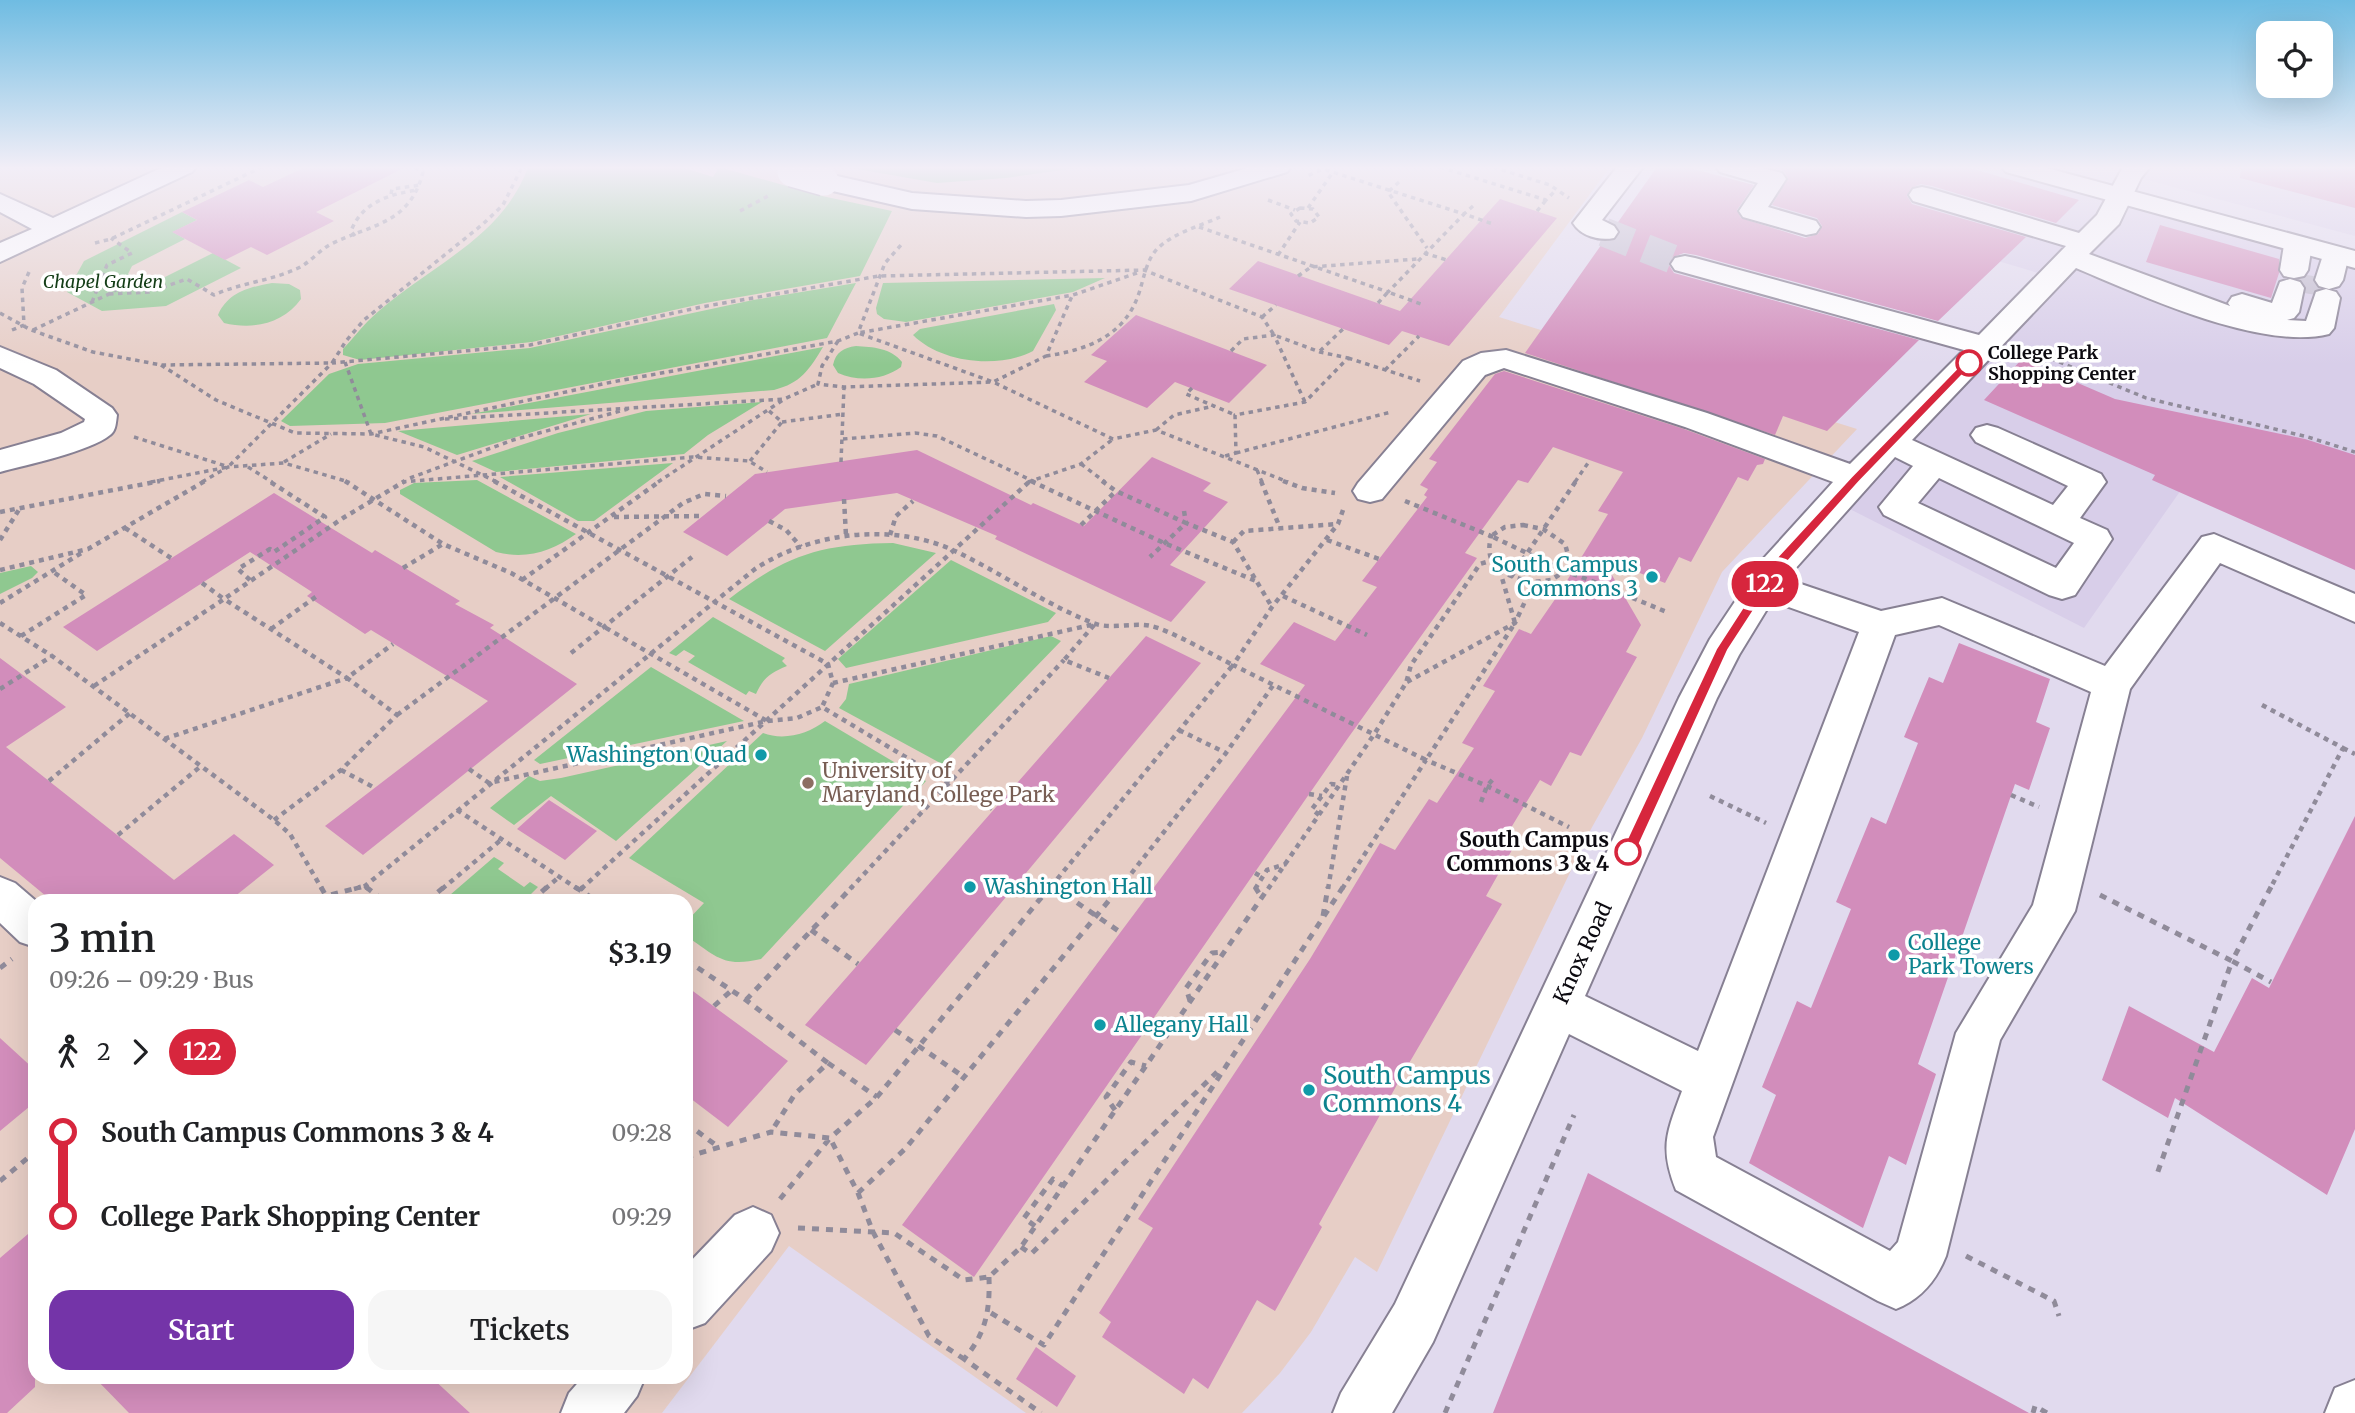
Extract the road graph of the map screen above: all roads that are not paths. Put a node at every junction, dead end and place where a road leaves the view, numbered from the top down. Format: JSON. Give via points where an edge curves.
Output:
{"nodes":[{"id":1,"x":45,"y":233,"type":"edge"},
{"id":2,"x":2030,"y":233,"type":"edge"},
{"id":3,"x":2095,"y":233,"type":"edge"},
{"id":4,"x":2245,"y":233,"type":"edge"},
{"id":5,"x":2245,"y":233,"type":"edge"},
{"id":6,"x":2079,"y":250,"type":"junction"},
{"id":7,"x":0,"y":254,"type":"edge"},
{"id":8,"x":1685,"y":264,"type":"tunnel mouth"},
{"id":9,"x":2320,"y":268,"type":"edge"},
{"id":10,"x":1986,"y":345,"type":"junction"},
{"id":11,"x":0,"y":356,"type":"edge"},
{"id":12,"x":1987,"y":435,"type":"dead end"},
{"id":13,"x":1892,"y":443,"type":"junction"},
{"id":14,"x":0,"y":461,"type":"edge"},
{"id":15,"x":1934,"y":463,"type":"junction"},
{"id":16,"x":1855,"y":479,"type":"junction"},
{"id":17,"x":1359,"y":493,"type":"road end"},
{"id":18,"x":2059,"y":522,"type":"junction"},
{"id":19,"x":1764,"y":585,"type":"junction"},
{"id":20,"x":2355,"y":609,"type":"edge"},
{"id":21,"x":1880,"y":625,"type":"junction"},
{"id":22,"x":2112,"y":685,"type":"junction"},
{"id":23,"x":0,"y":896,"type":"edge"},
{"id":24,"x":28,"y":922,"type":"edge"},
{"id":25,"x":1559,"y":1006,"type":"junction"},
{"id":26,"x":1709,"y":1080,"type":"junction"},
{"id":27,"x":753,"y":1233,"type":"road end"},
{"id":28,"x":693,"y":1297,"type":"edge"},
{"id":29,"x":612,"y":1384,"type":"edge"},
{"id":30,"x":589,"y":1413,"type":"edge"},
{"id":31,"x":1361,"y":1413,"type":"edge"}],
"edges":[{"from":1,"to":7,"type":"street"},
{"from":2,"to":6,"type":"street"},
{"from":3,"to":6,"type":"street","name":"Knox Road"},
{"from":4,"to":9,"type":"street"},
{"from":5,"to":9,"type":"street"},
{"from":6,"to":9,"type":"street","via":[[2273,312],[2284,312]]},
{"from":6,"to":9,"type":"street","via":[[2169,296],[2293,331],[2319,328]]},
{"from":6,"to":10,"type":"street","name":"Knox Road"},
{"from":8,"to":10,"type":"street"},
{"from":10,"to":13,"type":"street","name":"Knox Road"},
{"from":11,"to":14,"type":"street","via":[[45,377],[101,415],[99,428]]},
{"from":12,"to":18,"type":"street","via":[[2089,482]]},
{"from":13,"to":15,"type":"street"},
{"from":13,"to":16,"type":"street","name":"Knox Road"},
{"from":15,"to":18,"type":"street"},
{"from":15,"to":18,"type":"street","via":[[1896,507],[2062,586],[2095,539]]},
{"from":16,"to":17,"type":"street","via":[[1721,428],[1506,359],[1474,368]]},
{"from":16,"to":19,"type":"street","name":"Knox Road"},
{"from":19,"to":21,"type":"street"},
{"from":19,"to":25,"type":"street","name":"Knox Road","via":[[1698,698]]},
{"from":20,"to":22,"type":"street","via":[[2214,546]]},
{"from":21,"to":22,"type":"street","via":[[1942,611]]},
{"from":21,"to":26,"type":"street"},
{"from":22,"to":26,"type":"street","via":[[2053,911],[1979,1033],[1920,1256],[1896,1283],[1694,1172],[1689,1138]]},
{"from":23,"to":24,"type":"street"},
{"from":25,"to":26,"type":"street"},
{"from":25,"to":31,"type":"street","name":"Knox Road","via":[[1414,1323]]},
{"from":27,"to":28,"type":"street"},
{"from":29,"to":30,"type":"street"}]}
